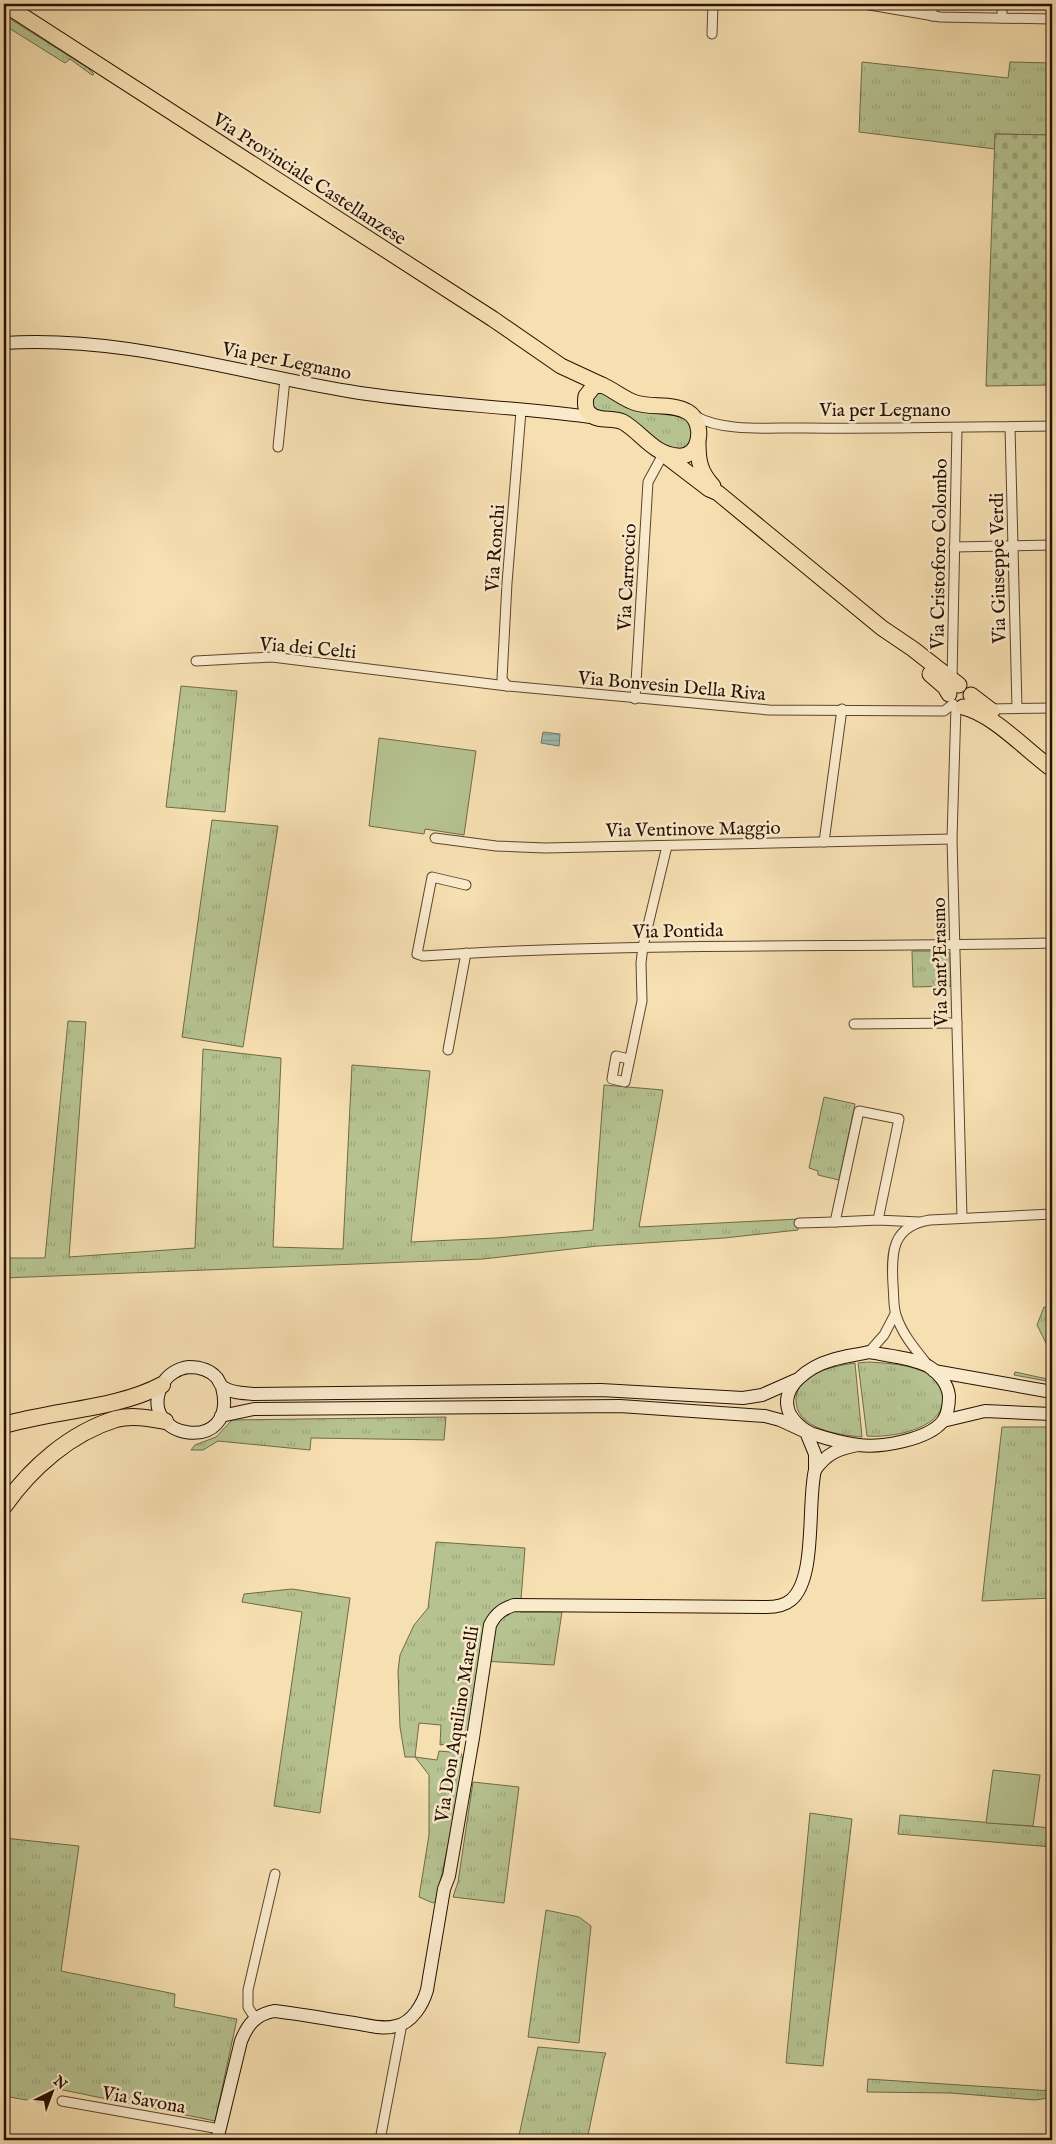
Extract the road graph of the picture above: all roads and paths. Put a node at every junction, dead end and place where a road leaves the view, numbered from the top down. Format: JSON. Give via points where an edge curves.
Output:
{"nodes":[{"id":1,"x":713,"y":4,"type":"edge"},
{"id":2,"x":864,"y":4,"type":"edge"},
{"id":3,"x":932,"y":4,"type":"edge"},
{"id":4,"x":1002,"y":4,"type":"edge"},
{"id":5,"x":5,"y":5,"type":"edge"},
{"id":6,"x":932,"y":16,"type":"junction"},
{"id":7,"x":1002,"y":18,"type":"junction"},
{"id":8,"x":1052,"y":19,"type":"edge"},
{"id":9,"x":712,"y":34,"type":"dead end"},
{"id":10,"x":4,"y":343,"type":"edge"},
{"id":11,"x":561,"y":366,"type":"junction"},
{"id":12,"x":285,"y":379,"type":"junction"},
{"id":13,"x":602,"y":385,"type":"junction"},
{"id":14,"x":585,"y":399,"type":"junction"},
{"id":15,"x":522,"y":411,"type":"junction"},
{"id":16,"x":563,"y":413,"type":"junction"},
{"id":17,"x":691,"y":414,"type":"junction"},
{"id":18,"x":597,"y":418,"type":"junction"},
{"id":19,"x":717,"y":425,"type":"junction"},
{"id":20,"x":1052,"y":426,"type":"edge"},
{"id":21,"x":1010,"y":427,"type":"junction"},
{"id":22,"x":957,"y":428,"type":"junction"},
{"id":23,"x":698,"y":439,"type":"junction"},
{"id":24,"x":278,"y":447,"type":"dead end"},
{"id":25,"x":661,"y":457,"type":"junction"},
{"id":26,"x":718,"y":493,"type":"junction"},
{"id":27,"x":1013,"y":546,"type":"junction"},
{"id":28,"x":1052,"y":546,"type":"edge"},
{"id":29,"x":954,"y":547,"type":"junction"},
{"id":30,"x":196,"y":661,"type":"dead end"},
{"id":31,"x":387,"y":671,"type":"joint"},
{"id":32,"x":507,"y":686,"type":"junction"},
{"id":33,"x":958,"y":696,"type":"junction"},
{"id":34,"x":635,"y":699,"type":"junction"},
{"id":35,"x":1017,"y":708,"type":"junction"},
{"id":36,"x":1052,"y":708,"type":"edge"},
{"id":37,"x":842,"y":709,"type":"junction"},
{"id":38,"x":989,"y":709,"type":"junction"},
{"id":39,"x":1052,"y":761,"type":"edge"},
{"id":40,"x":1052,"y":769,"type":"edge"},
{"id":41,"x":435,"y":838,"type":"dead end"},
{"id":42,"x":952,"y":839,"type":"junction"},
{"id":43,"x":824,"y":842,"type":"junction"},
{"id":44,"x":667,"y":846,"type":"junction"},
{"id":45,"x":466,"y":885,"type":"dead end"},
{"id":46,"x":1052,"y":943,"type":"edge"},
{"id":47,"x":643,"y":946,"type":"junction"},
{"id":48,"x":956,"y":946,"type":"junction"},
{"id":49,"x":466,"y":953,"type":"junction"},
{"id":50,"x":956,"y":1023,"type":"junction"},
{"id":51,"x":854,"y":1024,"type":"dead end"},
{"id":52,"x":448,"y":1050,"type":"dead end"},
{"id":53,"x":630,"y":1059,"type":"dead end"},
{"id":54,"x":1052,"y":1214,"type":"edge"},
{"id":55,"x":962,"y":1217,"type":"junction"},
{"id":56,"x":878,"y":1220,"type":"junction"},
{"id":57,"x":835,"y":1222,"type":"junction"},
{"id":58,"x":918,"y":1222,"type":"junction"},
{"id":59,"x":799,"y":1223,"type":"dead end"},
{"id":60,"x":895,"y":1314,"type":"junction"},
{"id":61,"x":867,"y":1353,"type":"junction"},
{"id":62,"x":931,"y":1369,"type":"junction"},
{"id":63,"x":796,"y":1380,"type":"junction"},
{"id":64,"x":162,"y":1385,"type":"junction"},
{"id":65,"x":222,"y":1387,"type":"junction"},
{"id":66,"x":1052,"y":1392,"type":"edge"},
{"id":67,"x":1052,"y":1414,"type":"edge"},
{"id":68,"x":222,"y":1416,"type":"junction"},
{"id":69,"x":166,"y":1421,"type":"junction"},
{"id":70,"x":943,"y":1421,"type":"junction"},
{"id":71,"x":4,"y":1425,"type":"edge"},
{"id":72,"x":806,"y":1432,"type":"junction"},
{"id":73,"x":858,"y":1445,"type":"junction"},
{"id":74,"x":815,"y":1470,"type":"junction"},
{"id":75,"x":4,"y":1506,"type":"edge"},
{"id":76,"x":275,"y":1874,"type":"dead end"},
{"id":77,"x":256,"y":2018,"type":"junction"},
{"id":78,"x":402,"y":2024,"type":"junction"},
{"id":79,"x":62,"y":2100,"type":"dead end"},
{"id":80,"x":219,"y":2135,"type":"edge"},
{"id":81,"x":380,"y":2140,"type":"edge"}],
"edges":[{"from":1,"to":9,"type":"street"},
{"from":2,"to":6,"type":"street"},
{"from":3,"to":6,"type":"street"},
{"from":4,"to":7,"type":"street"},
{"from":5,"to":11,"type":"main road","name":"Via Provinciale Castellanzese","via":[[493,318]]},
{"from":6,"to":7,"type":"street"},
{"from":7,"to":8,"type":"street"},
{"from":10,"to":12,"type":"street","name":"Via per Legnano","via":[[36,341],[106,345]]},
{"from":11,"to":13,"type":"main road","name":"Via Provinciale Castellanzese"},
{"from":11,"to":14,"type":"main road","name":"Via Provinciale Castellanzese"},
{"from":12,"to":15,"type":"street","name":"Via per Legnano","via":[[349,391]]},
{"from":12,"to":24,"type":"street"},
{"from":13,"to":14,"type":"main road","via":[[594,386]]},
{"from":13,"to":17,"type":"main road","name":"Via Provinciale Castellanzese","via":[[636,403],[678,408]]},
{"from":14,"to":16,"type":"street","name":"Via per Legnano","via":[[578,410]]},
{"from":14,"to":18,"type":"main road","name":"Via Provinciale Castellanzese","via":[[590,414]]},
{"from":15,"to":16,"type":"street","name":"Via per Legnano"},
{"from":15,"to":32,"type":"street","name":"Via Ronchi","via":[[506,593],[502,679]]},
{"from":16,"to":18,"type":"street","name":"Via per Legnano"},
{"from":17,"to":19,"type":"street","name":"Via per Legnano"},
{"from":17,"to":23,"type":"main road","via":[[698,425]]},
{"from":18,"to":25,"type":"main road","via":[[619,420],[630,426]]},
{"from":19,"to":22,"type":"street","name":"Via per Legnano"},
{"from":19,"to":23,"type":"street","via":[[704,430]]},
{"from":20,"to":21,"type":"street","name":"Via per Legnano"},
{"from":21,"to":22,"type":"street","name":"Via per Legnano"},
{"from":21,"to":27,"type":"street","name":"Via Giuseppe Verdi"},
{"from":22,"to":29,"type":"street","name":"Via Cristoforo Colombo"},
{"from":23,"to":25,"type":"main road","via":[[686,455]]},
{"from":23,"to":26,"type":"main road","via":[[699,464]]},
{"from":25,"to":26,"type":"main road"},
{"from":25,"to":34,"type":"street","name":"Via Carroccio","via":[[648,482]]},
{"from":26,"to":33,"type":"main road","via":[[882,628],[903,651]]},
{"from":27,"to":28,"type":"street"},
{"from":27,"to":29,"type":"street"},
{"from":27,"to":35,"type":"street","name":"Via Giuseppe Verdi"},
{"from":29,"to":33,"type":"street","name":"Via Cristoforo Colombo"},
{"from":30,"to":31,"type":"street","name":"Via dei Celti","via":[[272,657]]},
{"from":31,"to":32,"type":"street","name":"Via Bonvesin Della Riva"},
{"from":32,"to":34,"type":"street","name":"Via Bonvesin Della Riva"},
{"from":33,"to":37,"type":"street","name":"Via Bonvesin Della Riva","via":[[944,710]]},
{"from":33,"to":38,"type":"main road"},
{"from":33,"to":40,"type":"main road"},
{"from":33,"to":42,"type":"street","name":"Via Sant'Erasmo"},
{"from":34,"to":37,"type":"street","name":"Via Bonvesin Della Riva","via":[[769,710]]},
{"from":35,"to":36,"type":"street"},
{"from":35,"to":38,"type":"street"},
{"from":37,"to":43,"type":"street"},
{"from":38,"to":39,"type":"main road"},
{"from":41,"to":44,"type":"street","name":"Via Ventinove Maggio","via":[[520,847]]},
{"from":42,"to":43,"type":"street","name":"Via Ventinove Maggio"},
{"from":42,"to":48,"type":"street","name":"Via Sant'Erasmo"},
{"from":43,"to":44,"type":"street","name":"Via Ventinove Maggio"},
{"from":44,"to":47,"type":"street"},
{"from":45,"to":49,"type":"street","name":"Via Pontida","via":[[432,878],[417,954]]},
{"from":46,"to":48,"type":"street","name":"Via Pontida"},
{"from":47,"to":48,"type":"street","name":"Via Pontida"},
{"from":47,"to":49,"type":"street","name":"Via Pontida"},
{"from":47,"to":53,"type":"street","via":[[642,1001]]},
{"from":48,"to":50,"type":"street","name":"Via Sant'Erasmo"},
{"from":49,"to":52,"type":"street"},
{"from":50,"to":51,"type":"street"},
{"from":50,"to":55,"type":"street","name":"Via Sant'Erasmo"},
{"from":54,"to":55,"type":"street"},
{"from":55,"to":58,"type":"street"},
{"from":56,"to":57,"type":"street"},
{"from":56,"to":57,"type":"street","via":[[899,1119],[859,1111]]},
{"from":56,"to":58,"type":"street"},
{"from":57,"to":59,"type":"street"},
{"from":58,"to":60,"type":"street","via":[[903,1231],[893,1253]]},
{"from":60,"to":61,"type":"street","via":[[884,1335]]},
{"from":60,"to":62,"type":"street","via":[[905,1336]]},
{"from":61,"to":62,"type":"street","via":[[906,1359]]},
{"from":61,"to":63,"type":"street","via":[[823,1363]]},
{"from":62,"to":66,"type":"street"},
{"from":62,"to":70,"type":"street","via":[[944,1381],[949,1394],[949,1408]]},
{"from":63,"to":65,"type":"street","via":[[762,1395],[743,1398],[601,1390],[253,1394]]},
{"from":63,"to":72,"type":"street","via":[[790,1390],[788,1410]]},
{"from":64,"to":65,"type":"street","via":[[176,1370],[198,1367],[212,1374]]},
{"from":64,"to":69,"type":"street","via":[[158,1403]]},
{"from":64,"to":71,"type":"highway","via":[[132,1399]]},
{"from":65,"to":68,"type":"street","via":[[225,1406]]},
{"from":67,"to":70,"type":"street","via":[[985,1411]]},
{"from":68,"to":69,"type":"street","via":[[206,1431],[195,1434],[184,1433]]},
{"from":68,"to":72,"type":"street","via":[[254,1409],[620,1406],[766,1416]]},
{"from":69,"to":75,"type":"highway","via":[[146,1417],[116,1419],[89,1431],[38,1465]]},
{"from":70,"to":73,"type":"street","via":[[923,1434],[886,1445]]},
{"from":72,"to":73,"type":"street"},
{"from":72,"to":74,"type":"street","name":"Via Don Aquilino Marelli","via":[[815,1454]]},
{"from":73,"to":74,"type":"street","via":[[832,1452]]},
{"from":74,"to":78,"type":"street","name":"Via Don Aquilino Marelli","via":[[805,1576],[797,1594],[786,1603],[766,1607],[514,1605],[493,1618],[427,1990],[417,2010]]},
{"from":76,"to":77,"type":"street","via":[[248,1990],[248,2007]]},
{"from":77,"to":78,"type":"street","via":[[274,2011],[374,2026]]},
{"from":77,"to":80,"type":"street","via":[[246,2029],[241,2042]]},
{"from":78,"to":81,"type":"street"},
{"from":79,"to":80,"type":"street","name":"Via Savona"}]}
